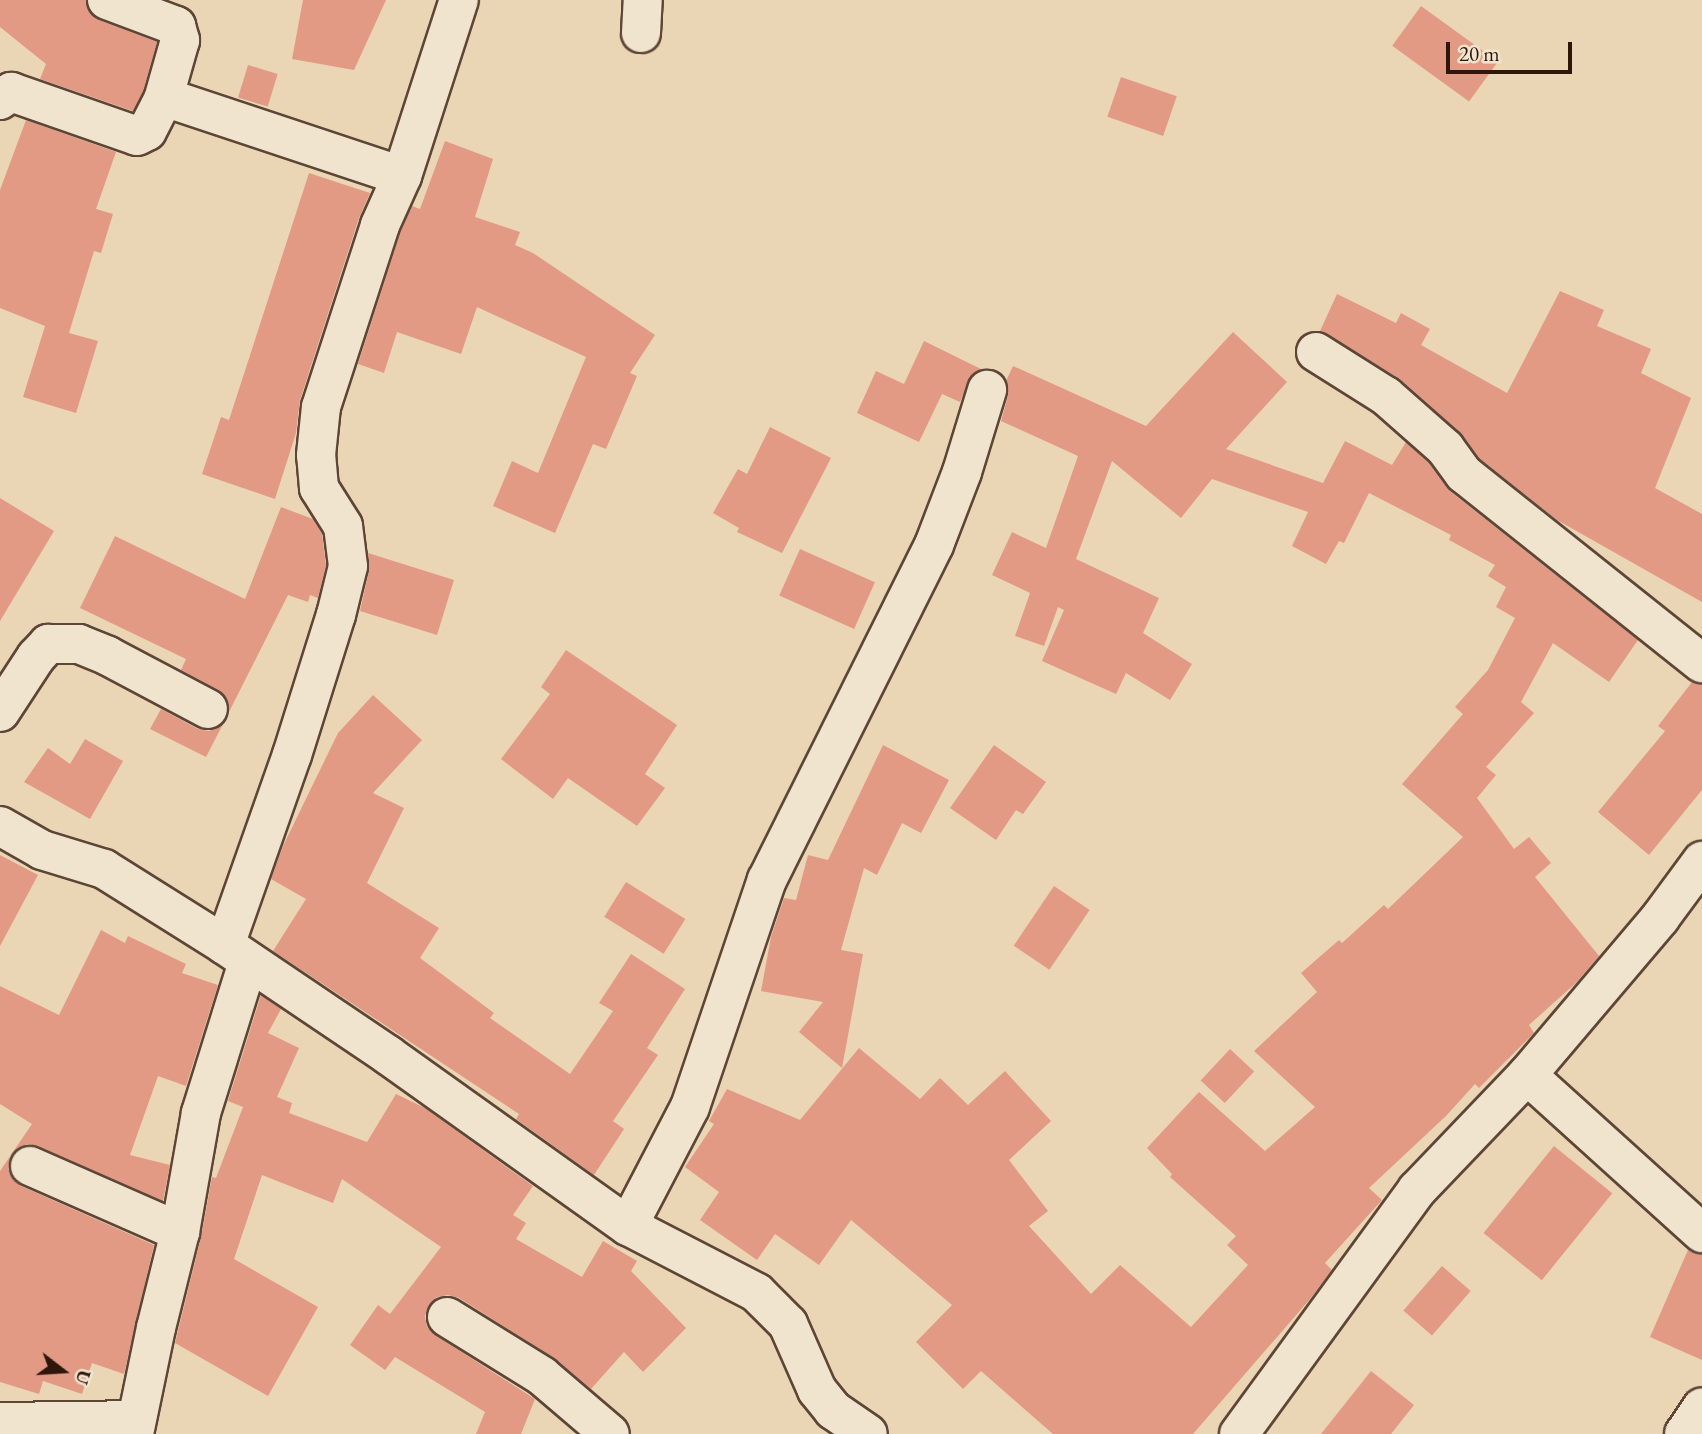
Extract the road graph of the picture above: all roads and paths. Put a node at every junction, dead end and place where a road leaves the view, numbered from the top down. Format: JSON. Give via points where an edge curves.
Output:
{"nodes":[{"id":1,"x":107,"y":0,"type":"edge"},
{"id":2,"x":459,"y":0,"type":"edge"},
{"id":3,"x":0,"y":100,"type":"edge"},
{"id":4,"x":163,"y":100,"type":"junction"},
{"id":5,"x":402,"y":176,"type":"junction"},
{"id":6,"x":1316,"y":352,"type":"dead end"},
{"id":7,"x":987,"y":390,"type":"dead end"},
{"id":8,"x":1702,"y":663,"type":"edge"},
{"id":9,"x":208,"y":709,"type":"dead end"},
{"id":10,"x":0,"y":712,"type":"edge"},
{"id":11,"x":0,"y":826,"type":"edge"},
{"id":12,"x":1702,"y":861,"type":"edge"},
{"id":13,"x":237,"y":954,"type":"junction"},
{"id":14,"x":1527,"y":1076,"type":"junction"},
{"id":15,"x":30,"y":1166,"type":"dead end"},
{"id":16,"x":628,"y":1226,"type":"junction"},
{"id":17,"x":180,"y":1232,"type":"junction"},
{"id":18,"x":1702,"y":1233,"type":"edge"},
{"id":19,"x":447,"y":1317,"type":"dead end"},
{"id":20,"x":1702,"y":1407,"type":"edge"},
{"id":21,"x":0,"y":1422,"type":"edge"},
{"id":22,"x":135,"y":1427,"type":"edge"},
{"id":23,"x":610,"y":1434,"type":"edge"},
{"id":24,"x":868,"y":1434,"type":"edge"},
{"id":25,"x":1239,"y":1434,"type":"edge"},
{"id":26,"x":1684,"y":1434,"type":"edge"}],
"edges":[{"from":1,"to":4,"type":"street","via":[[176,26],[180,40]]},
{"from":2,"to":5,"type":"street"},
{"from":3,"to":4,"type":"street","via":[[11,92],[137,136],[147,131]]},
{"from":4,"to":5,"type":"street"},
{"from":5,"to":13,"type":"street","via":[[380,225],[321,408],[316,454],[319,488],[343,526],[348,566]]},
{"from":6,"to":8,"type":"street","via":[[1386,396],[1445,448],[1464,474]]},
{"from":7,"to":16,"type":"street","via":[[934,545],[767,880],[690,1107]]},
{"from":9,"to":10,"type":"street","via":[[79,644],[48,644]]},
{"from":11,"to":13,"type":"street","via":[[42,850],[104,869]]},
{"from":12,"to":14,"type":"street"},
{"from":13,"to":16,"type":"street"},
{"from":13,"to":17,"type":"street"},
{"from":14,"to":18,"type":"street"},
{"from":14,"to":25,"type":"street","via":[[1417,1190]]},
{"from":15,"to":17,"type":"street"},
{"from":16,"to":24,"type":"street","via":[[757,1293],[788,1324],[817,1390],[833,1410]]},
{"from":17,"to":22,"type":"street"},
{"from":19,"to":23,"type":"street","via":[[542,1376]]},
{"from":20,"to":26,"type":"street"},
{"from":21,"to":22,"type":"street"}]}
